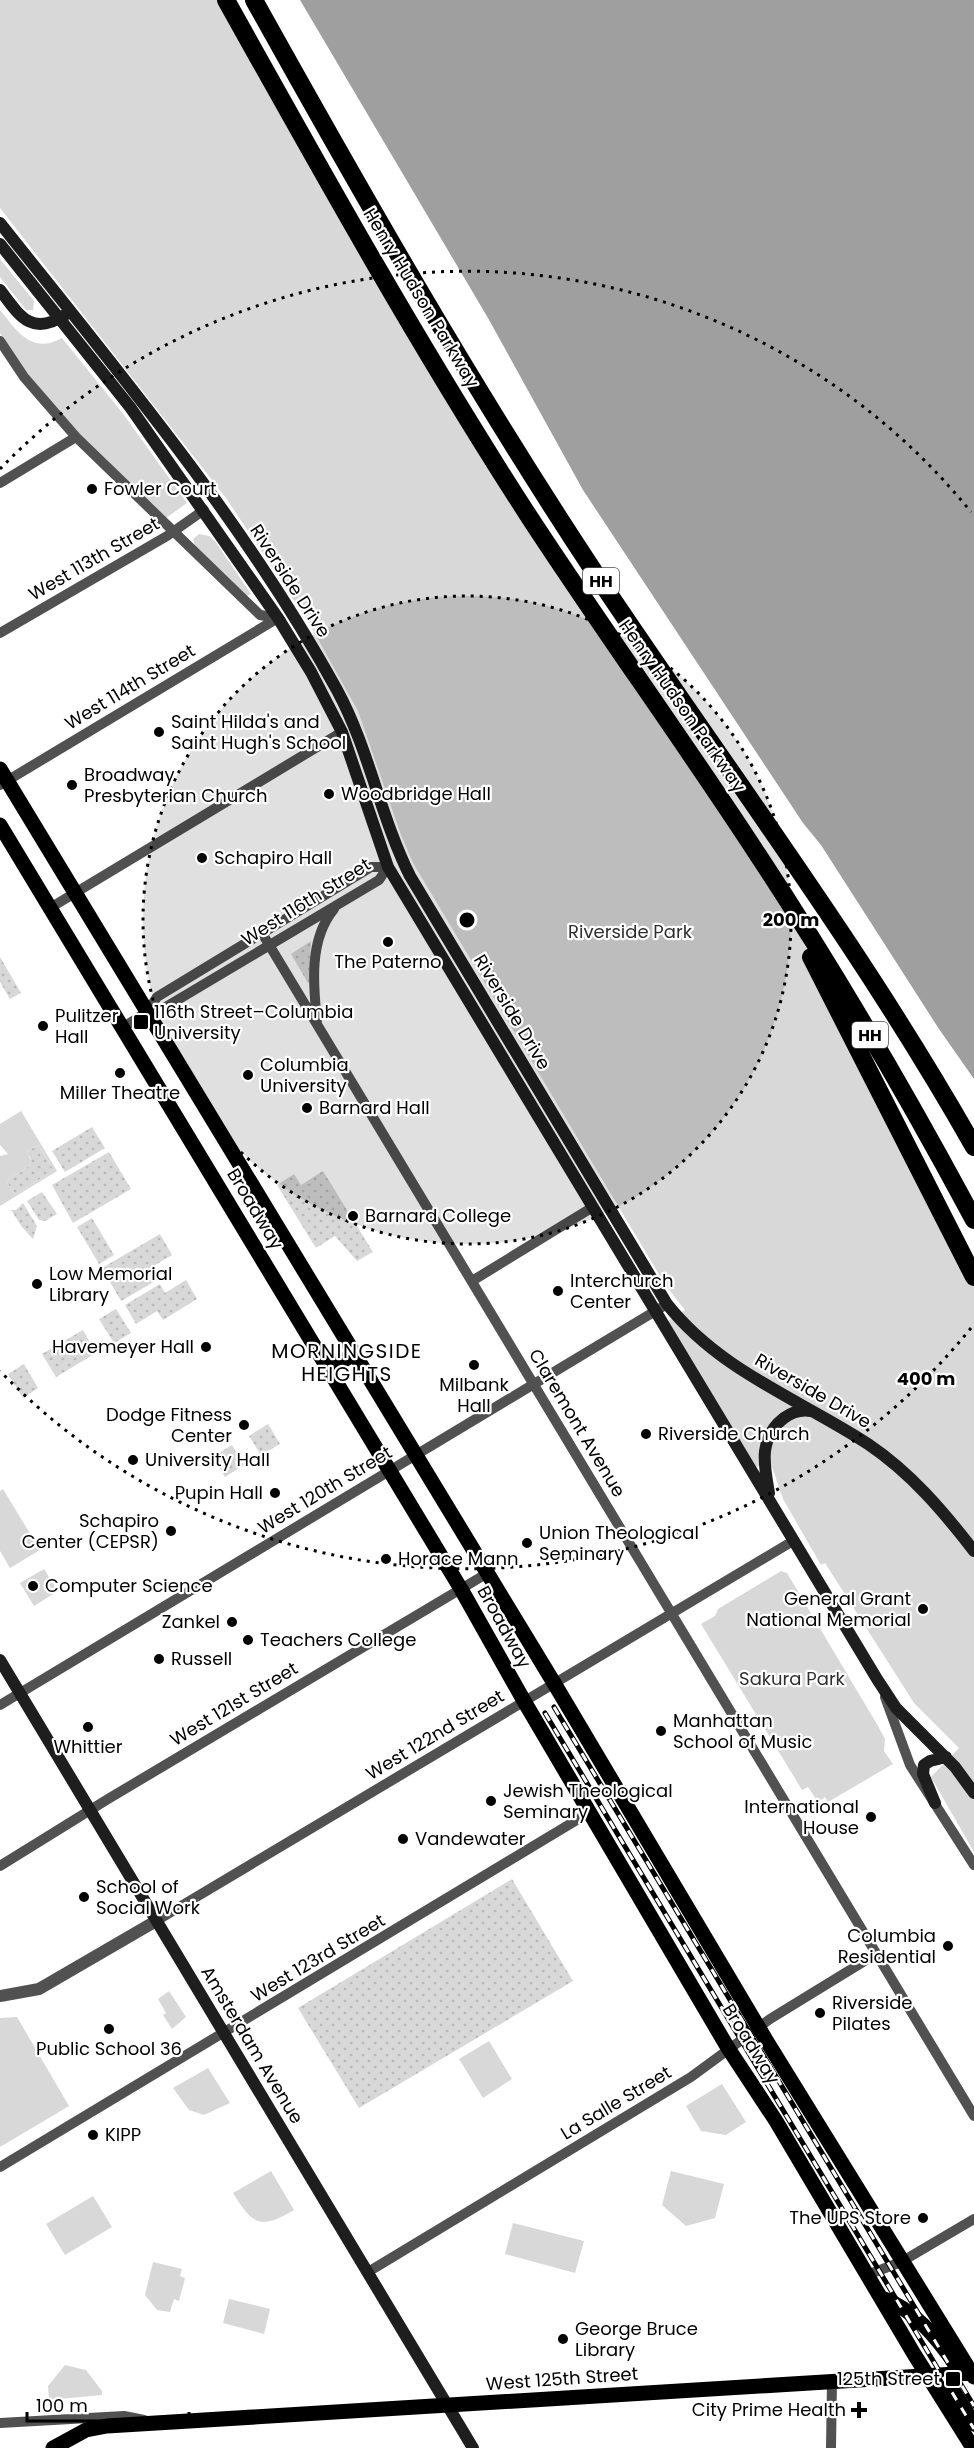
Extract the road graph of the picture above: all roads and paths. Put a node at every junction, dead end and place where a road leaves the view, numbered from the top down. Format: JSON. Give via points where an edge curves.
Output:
{"nodes":[{"id":1,"x":226,"y":0,"type":"edge"},
{"id":2,"x":254,"y":0,"type":"edge"},
{"id":3,"x":0,"y":223,"type":"edge"},
{"id":4,"x":0,"y":244,"type":"edge"},
{"id":5,"x":0,"y":290,"type":"edge"},
{"id":6,"x":70,"y":312,"type":"junction"},
{"id":7,"x":59,"y":319,"type":"junction"},
{"id":8,"x":0,"y":341,"type":"edge"},
{"id":9,"x":76,"y":437,"type":"junction"},
{"id":10,"x":0,"y":483,"type":"edge"},
{"id":11,"x":216,"y":502,"type":"junction"},
{"id":12,"x":204,"y":510,"type":"junction"},
{"id":13,"x":174,"y":531,"type":"junction"},
{"id":14,"x":288,"y":610,"type":"junction"},
{"id":15,"x":278,"y":618,"type":"junction"},
{"id":16,"x":0,"y":633,"type":"edge"},
{"id":17,"x":354,"y":724,"type":"junction"},
{"id":18,"x":342,"y":732,"type":"junction"},
{"id":19,"x":3,"y":778,"type":"edge"},
{"id":20,"x":0,"y":825,"type":"edge"},
{"id":21,"x":758,"y":854,"type":"junction"},
{"id":22,"x":401,"y":859,"type":"junction"},
{"id":23,"x":388,"y":867,"type":"junction"},
{"id":24,"x":75,"y":892,"type":"junction"},
{"id":25,"x":339,"y":903,"type":"junction"},
{"id":26,"x":50,"y":908,"type":"junction"},
{"id":27,"x":262,"y":933,"type":"junction"},
{"id":28,"x":269,"y":945,"type":"junction"},
{"id":29,"x":147,"y":1012,"type":"junction"},
{"id":30,"x":317,"y":1024,"type":"junction"},
{"id":31,"x":122,"y":1028,"type":"junction"},
{"id":32,"x":974,"y":1147,"type":"edge"},
{"id":33,"x":593,"y":1207,"type":"junction"},
{"id":34,"x":974,"y":1220,"type":"edge"},
{"id":35,"x":284,"y":1242,"type":"junction"},
{"id":36,"x":261,"y":1256,"type":"junction"},
{"id":37,"x":974,"y":1278,"type":"edge"},
{"id":38,"x":472,"y":1281,"type":"junction"},
{"id":39,"x":667,"y":1304,"type":"junction"},
{"id":40,"x":655,"y":1311,"type":"junction"},
{"id":41,"x":354,"y":1354,"type":"junction"},
{"id":42,"x":329,"y":1369,"type":"junction"},
{"id":43,"x":534,"y":1383,"type":"junction"},
{"id":44,"x":818,"y":1413,"type":"junction"},
{"id":45,"x":414,"y":1456,"type":"junction"},
{"id":46,"x":388,"y":1472,"type":"junction"},
{"id":47,"x":770,"y":1501,"type":"junction"},
{"id":48,"x":793,"y":1541,"type":"junction"},
{"id":49,"x":974,"y":1551,"type":"edge"},
{"id":50,"x":486,"y":1574,"type":"junction"},
{"id":51,"x":461,"y":1589,"type":"junction"},
{"id":52,"x":672,"y":1613,"type":"junction"},
{"id":53,"x":0,"y":1660,"type":"edge"},
{"id":54,"x":877,"y":1679,"type":"junction"},
{"id":55,"x":554,"y":1683,"type":"junction"},
{"id":56,"x":20,"y":1694,"type":"junction"},
{"id":57,"x":524,"y":1701,"type":"junction"},
{"id":58,"x":0,"y":1706,"type":"edge"},
{"id":59,"x":946,"y":1757,"type":"junction"},
{"id":60,"x":974,"y":1793,"type":"edge"},
{"id":61,"x":935,"y":1803,"type":"junction"},
{"id":62,"x":89,"y":1810,"type":"junction"},
{"id":63,"x":590,"y":1812,"type":"junction"},
{"id":64,"x":974,"y":1865,"type":"edge"},
{"id":65,"x":0,"y":1866,"type":"edge"},
{"id":66,"x":156,"y":1921,"type":"junction"},
{"id":67,"x":876,"y":1954,"type":"junction"},
{"id":68,"x":0,"y":1996,"type":"edge"},
{"id":69,"x":758,"y":2027,"type":"junction"},
{"id":70,"x":224,"y":2034,"type":"junction"},
{"id":71,"x":729,"y":2048,"type":"junction"},
{"id":72,"x":974,"y":2116,"type":"edge"},
{"id":73,"x":0,"y":2167,"type":"edge"},
{"id":74,"x":974,"y":2219,"type":"edge"},
{"id":75,"x":901,"y":2262,"type":"junction"},
{"id":76,"x":368,"y":2272,"type":"junction"},
{"id":77,"x":867,"y":2275,"type":"junction"},
{"id":78,"x":882,"y":2298,"type":"junction"},
{"id":79,"x":973,"y":2374,"type":"edge"},
{"id":80,"x":929,"y":2377,"type":"junction"},
{"id":81,"x":832,"y":2382,"type":"junction"},
{"id":82,"x":448,"y":2405,"type":"junction"},
{"id":83,"x":153,"y":2422,"type":"junction"},
{"id":84,"x":0,"y":2423,"type":"edge"},
{"id":85,"x":974,"y":2424,"type":"edge"},
{"id":86,"x":53,"y":2448,"type":"edge"},
{"id":87,"x":473,"y":2448,"type":"edge"},
{"id":88,"x":831,"y":2448,"type":"edge"},
{"id":89,"x":973,"y":2448,"type":"edge"}],
"edges":[{"from":1,"to":21,"type":"highway","name":"Henry Hudson Parkway","number":"HH","via":[[396,300],[490,456]]},
{"from":2,"to":32,"type":"highway","name":"Henry Hudson Parkway","number":"HH","via":[[395,250],[526,467],[870,976]]},
{"from":3,"to":6,"type":"main road","name":"Riverside Drive"},
{"from":4,"to":7,"type":"main road","name":"Riverside Drive"},
{"from":5,"to":7,"type":"main road","via":[[26,321],[41,324]]},
{"from":6,"to":7,"type":"main road"},
{"from":6,"to":11,"type":"main road","name":"Riverside Drive","via":[[141,399]]},
{"from":7,"to":12,"type":"main road","name":"Riverside Drive","via":[[130,407]]},
{"from":8,"to":9,"type":"street","name":"Riverside Drive","via":[[24,377]]},
{"from":9,"to":10,"type":"street"},
{"from":9,"to":13,"type":"street","name":"Riverside Drive"},
{"from":11,"to":12,"type":"main road"},
{"from":11,"to":14,"type":"main road","name":"Riverside Drive"},
{"from":12,"to":13,"type":"street","name":"West 113th Street"},
{"from":12,"to":15,"type":"main road","name":"Riverside Drive"},
{"from":13,"to":15,"type":"street","name":"Riverside Drive","via":[[260,615]]},
{"from":13,"to":16,"type":"street","name":"West 113th Street"},
{"from":14,"to":15,"type":"main road"},
{"from":14,"to":17,"type":"main road","name":"Riverside Drive"},
{"from":15,"to":18,"type":"main road","name":"Riverside Drive"},
{"from":15,"to":19,"type":"street","name":"West 114th Street"},
{"from":17,"to":18,"type":"main road"},
{"from":17,"to":22,"type":"main road","name":"Riverside Drive"},
{"from":18,"to":23,"type":"main road","name":"Riverside Drive"},
{"from":18,"to":24,"type":"street"},
{"from":19,"to":24,"type":"main road","name":"Broadway"},
{"from":20,"to":26,"type":"main road","name":"Broadway"},
{"from":21,"to":34,"type":"highway","name":"Henry Hudson Parkway","number":"HH","via":[[858,1016]]},
{"from":21,"to":37,"type":"highway"},
{"from":22,"to":23,"type":"main road"},
{"from":22,"to":39,"type":"main road","name":"Riverside Drive"},
{"from":23,"to":25,"type":"street","name":"West 116th Street","via":[[379,879]]},
{"from":23,"to":27,"type":"street","name":"West 116th Street","via":[[371,867]]},
{"from":23,"to":33,"type":"main road","name":"Riverside Drive"},
{"from":24,"to":26,"type":"street"},
{"from":24,"to":29,"type":"main road","name":"Broadway"},
{"from":25,"to":28,"type":"street","name":"West 116th Street"},
{"from":25,"to":30,"type":"street","name":"Claremont Avenue","via":[[329,915],[316,951]]},
{"from":26,"to":31,"type":"main road","name":"Broadway"},
{"from":27,"to":28,"type":"street","name":"Claremont Avenue"},
{"from":27,"to":29,"type":"street","name":"West 116th Street","via":[[157,997]]},
{"from":28,"to":29,"type":"street","name":"West 116th Street","via":[[164,1008]]},
{"from":28,"to":30,"type":"street","name":"Claremont Avenue"},
{"from":29,"to":31,"type":"street","name":"West 116th Street"},
{"from":29,"to":35,"type":"main road","name":"Broadway"},
{"from":30,"to":38,"type":"street","name":"Claremont Avenue"},
{"from":31,"to":36,"type":"main road","name":"Broadway"},
{"from":33,"to":38,"type":"street"},
{"from":33,"to":40,"type":"main road","name":"Riverside Drive"},
{"from":35,"to":36,"type":"main road"},
{"from":35,"to":41,"type":"main road","name":"Broadway"},
{"from":36,"to":42,"type":"main road","name":"Broadway"},
{"from":38,"to":43,"type":"street","name":"Claremont Avenue"},
{"from":39,"to":40,"type":"street","name":"West 120th Street"},
{"from":39,"to":44,"type":"main road","name":"Riverside Drive","via":[[715,1354]]},
{"from":40,"to":43,"type":"street","name":"West 120th Street"},
{"from":40,"to":47,"type":"main road","name":"Riverside Drive"},
{"from":41,"to":42,"type":"main road"},
{"from":41,"to":45,"type":"main road","name":"Broadway"},
{"from":42,"to":46,"type":"main road","name":"Broadway"},
{"from":43,"to":45,"type":"street","name":"West 120th Street"},
{"from":43,"to":52,"type":"street","name":"Claremont Avenue"},
{"from":44,"to":47,"type":"main road","via":[[796,1411],[769,1434],[764,1451]]},
{"from":44,"to":49,"type":"main road","name":"Riverside Drive","via":[[905,1472]]},
{"from":45,"to":46,"type":"street","name":"West 120th Street"},
{"from":45,"to":50,"type":"main road","name":"Broadway"},
{"from":46,"to":51,"type":"main road","name":"Broadway"},
{"from":46,"to":56,"type":"street","name":"West 120th Street"},
{"from":47,"to":48,"type":"main road","name":"Riverside Drive"},
{"from":48,"to":52,"type":"street","name":"West 122nd Street"},
{"from":48,"to":54,"type":"main road","name":"Riverside Drive"},
{"from":50,"to":51,"type":"street","name":"West 121st Street"},
{"from":50,"to":55,"type":"main road","name":"Broadway"},
{"from":51,"to":57,"type":"main road","name":"Broadway"},
{"from":51,"to":62,"type":"street","name":"West 121st Street"},
{"from":52,"to":55,"type":"street","name":"West 122nd Street"},
{"from":52,"to":67,"type":"street","name":"Claremont Avenue"},
{"from":53,"to":56,"type":"main road","name":"Amsterdam Avenue"},
{"from":54,"to":59,"type":"main road","name":"Riverside Drive","via":[[902,1716]]},
{"from":54,"to":61,"type":"street","name":"Riverside Drive","via":[[910,1765]]},
{"from":55,"to":57,"type":"street","name":"West 122nd Street"},
{"from":55,"to":69,"type":"main road","name":"Broadway"},
{"from":56,"to":58,"type":"street","name":"West 120th Street"},
{"from":56,"to":62,"type":"main road","name":"Amsterdam Avenue"},
{"from":57,"to":63,"type":"main road","name":"Broadway"},
{"from":57,"to":66,"type":"street","name":"West 122nd Street"},
{"from":59,"to":60,"type":"main road","name":"Riverside Drive"},
{"from":59,"to":61,"type":"main road","via":[[924,1765],[923,1774]]},
{"from":61,"to":64,"type":"street","name":"Riverside Drive"},
{"from":62,"to":65,"type":"street","name":"West 121st Street"},
{"from":62,"to":66,"type":"main road","name":"Amsterdam Avenue"},
{"from":63,"to":70,"type":"street","name":"West 123rd Street"},
{"from":63,"to":71,"type":"main road","name":"Broadway"},
{"from":66,"to":68,"type":"street","via":[[39,1989]]},
{"from":66,"to":70,"type":"main road","name":"Amsterdam Avenue"},
{"from":67,"to":69,"type":"street","name":"La Salle Street"},
{"from":67,"to":72,"type":"street","name":"Claremont Avenue"},
{"from":69,"to":71,"type":"street","name":"La Salle Street"},
{"from":69,"to":75,"type":"main road","name":"Broadway"},
{"from":70,"to":73,"type":"street","name":"West 123rd Street"},
{"from":70,"to":76,"type":"main road","name":"Amsterdam Avenue"},
{"from":71,"to":76,"type":"street","name":"La Salle Street","via":[[687,2080]]},
{"from":71,"to":77,"type":"main road","name":"Broadway"},
{"from":74,"to":75,"type":"street"},
{"from":75,"to":77,"type":"street"},
{"from":75,"to":79,"type":"main road","name":"Broadway"},
{"from":76,"to":82,"type":"main road","name":"Amsterdam Avenue"},
{"from":77,"to":78,"type":"main road","name":"Broadway"},
{"from":78,"to":79,"type":"main road","via":[[899,2304],[941,2344],[957,2366]]},
{"from":78,"to":80,"type":"main road","name":"Broadway"},
{"from":79,"to":80,"type":"main road","name":"West 125th Street"},
{"from":80,"to":81,"type":"main road","name":"West 125th Street"},
{"from":80,"to":85,"type":"main road","via":[[952,2389]]},
{"from":80,"to":89,"type":"main road","name":"Broadway"},
{"from":81,"to":82,"type":"main road","name":"West 125th Street"},
{"from":81,"to":88,"type":"street"},
{"from":82,"to":83,"type":"main road","name":"West 125th Street"},
{"from":82,"to":87,"type":"main road","name":"Amsterdam Avenue"},
{"from":83,"to":84,"type":"street","name":"West 125th Street","via":[[124,2416]]},
{"from":83,"to":86,"type":"main road","name":"West 125th Street","via":[[86,2430]]}]}
